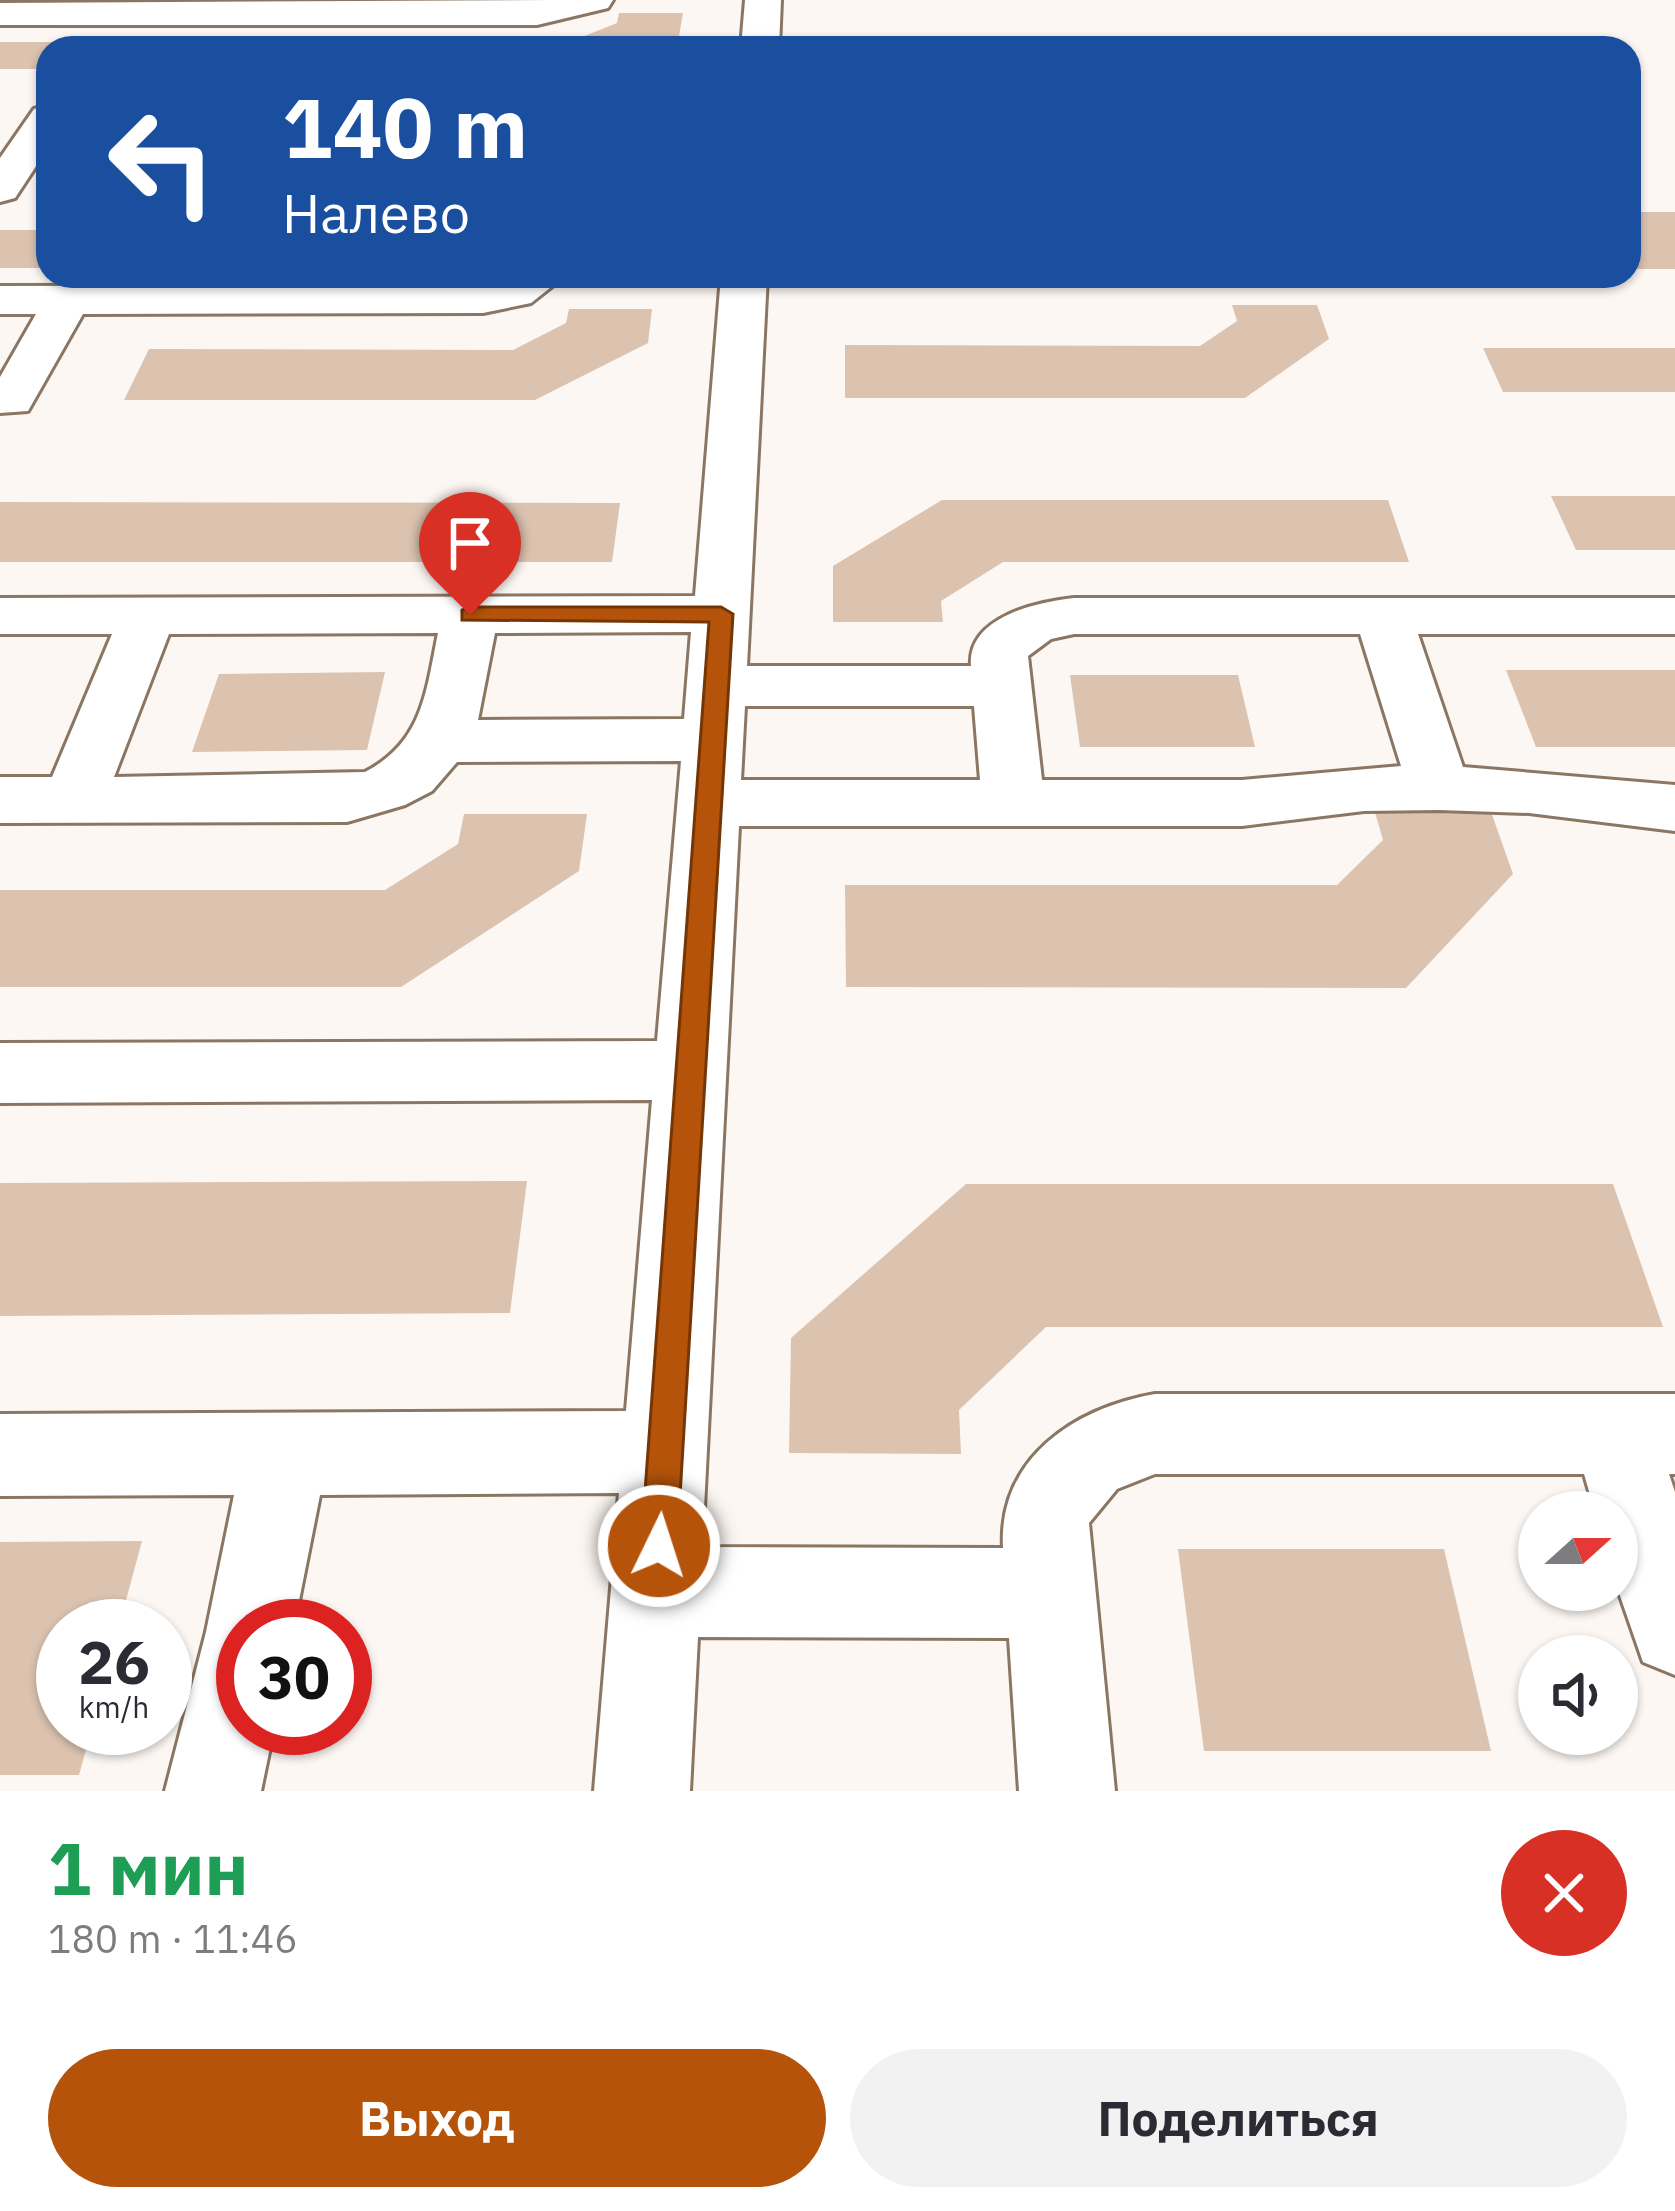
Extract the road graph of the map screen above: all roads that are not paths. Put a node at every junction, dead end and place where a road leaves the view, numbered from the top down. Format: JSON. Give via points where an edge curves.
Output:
{"nodes":[{"id":1,"x":595,"y":0,"type":"edge"},
{"id":2,"x":763,"y":0,"type":"edge"},
{"id":3,"x":391,"y":7,"type":"edge"},
{"id":4,"x":0,"y":14,"type":"edge"},
{"id":5,"x":253,"y":14,"type":"junction"},
{"id":6,"x":241,"y":36,"type":"edge"},
{"id":7,"x":761,"y":36,"type":"edge"},
{"id":8,"x":36,"y":106,"type":"edge"},
{"id":9,"x":0,"y":189,"type":"edge"},
{"id":10,"x":0,"y":200,"type":"edge"},
{"id":11,"x":36,"y":200,"type":"edge"},
{"id":12,"x":279,"y":288,"type":"edge"},
{"id":13,"x":522,"y":288,"type":"edge"},
{"id":14,"x":743,"y":288,"type":"edge"},
{"id":15,"x":0,"y":300,"type":"edge"},
{"id":16,"x":67,"y":300,"type":"junction"},
{"id":17,"x":11,"y":400,"type":"dead end"},
{"id":18,"x":721,"y":614,"type":"junction"},
{"id":19,"x":470,"y":615,"type":"junction"},
{"id":20,"x":0,"y":616,"type":"edge"},
{"id":21,"x":148,"y":616,"type":"junction"},
{"id":22,"x":1383,"y":616,"type":"junction"},
{"id":23,"x":1675,"y":616,"type":"edge"},
{"id":24,"x":1002,"y":686,"type":"junction"},
{"id":25,"x":444,"y":741,"type":"junction"},
{"id":26,"x":712,"y":743,"type":"junction"},
{"id":27,"x":1438,"y":788,"type":"junction"},
{"id":28,"x":0,"y":800,"type":"edge"},
{"id":29,"x":74,"y":800,"type":"junction"},
{"id":30,"x":1013,"y":802,"type":"junction"},
{"id":31,"x":1675,"y":808,"type":"edge"},
{"id":32,"x":691,"y":1070,"type":"junction"},
{"id":33,"x":0,"y":1073,"type":"edge"},
{"id":34,"x":1645,"y":1434,"type":"edge"},
{"id":35,"x":665,"y":1452,"type":"junction"},
{"id":36,"x":286,"y":1453,"type":"junction"},
{"id":37,"x":0,"y":1455,"type":"edge"},
{"id":38,"x":656,"y":1592,"type":"junction"},
{"id":39,"x":1051,"y":1593,"type":"junction"},
{"id":40,"x":255,"y":1599,"type":"edge"},
{"id":41,"x":1675,"y":1630,"type":"edge"},
{"id":42,"x":221,"y":1755,"type":"edge"},
{"id":43,"x":213,"y":1791,"type":"edge"},
{"id":44,"x":642,"y":1791,"type":"edge"},
{"id":45,"x":1067,"y":1791,"type":"edge"}],
"edges":[{"from":1,"to":3,"type":"street","via":[[537,14]]},
{"from":2,"to":7,"type":"street"},
{"from":3,"to":5,"type":"street"},
{"from":4,"to":5,"type":"street"},
{"from":5,"to":6,"type":"street"},
{"from":8,"to":9,"type":"street"},
{"from":10,"to":11,"type":"street"},
{"from":12,"to":13,"type":"street","via":[[483,299]]},
{"from":12,"to":16,"type":"street"},
{"from":14,"to":18,"type":"street"},
{"from":15,"to":16,"type":"street"},
{"from":16,"to":17,"type":"street"},
{"from":18,"to":19,"type":"street"},
{"from":18,"to":26,"type":"street"},
{"from":19,"to":21,"type":"street"},
{"from":19,"to":25,"type":"street"},
{"from":20,"to":21,"type":"street"},
{"from":21,"to":29,"type":"street"},
{"from":22,"to":23,"type":"street"},
{"from":22,"to":24,"type":"street","via":[[1054,618],[1007,641],[999,654]]},
{"from":22,"to":27,"type":"street"},
{"from":24,"to":26,"type":"street"},
{"from":24,"to":30,"type":"street"},
{"from":25,"to":26,"type":"street"},
{"from":25,"to":29,"type":"street","via":[[399,785],[347,799]]},
{"from":26,"to":30,"type":"street"},
{"from":26,"to":32,"type":"street"},
{"from":27,"to":30,"type":"street","via":[[1268,802]]},
{"from":27,"to":31,"type":"street"},
{"from":28,"to":29,"type":"street"},
{"from":32,"to":33,"type":"street"},
{"from":32,"to":35,"type":"street"},
{"from":34,"to":39,"type":"street","via":[[1126,1438],[1077,1466],[1057,1490],[1045,1520]]},
{"from":34,"to":41,"type":"street"},
{"from":35,"to":36,"type":"street"},
{"from":35,"to":38,"type":"street"},
{"from":36,"to":37,"type":"street"},
{"from":36,"to":40,"type":"street"},
{"from":38,"to":39,"type":"street"},
{"from":38,"to":44,"type":"street"},
{"from":39,"to":45,"type":"street"},
{"from":42,"to":43,"type":"street"}]}
